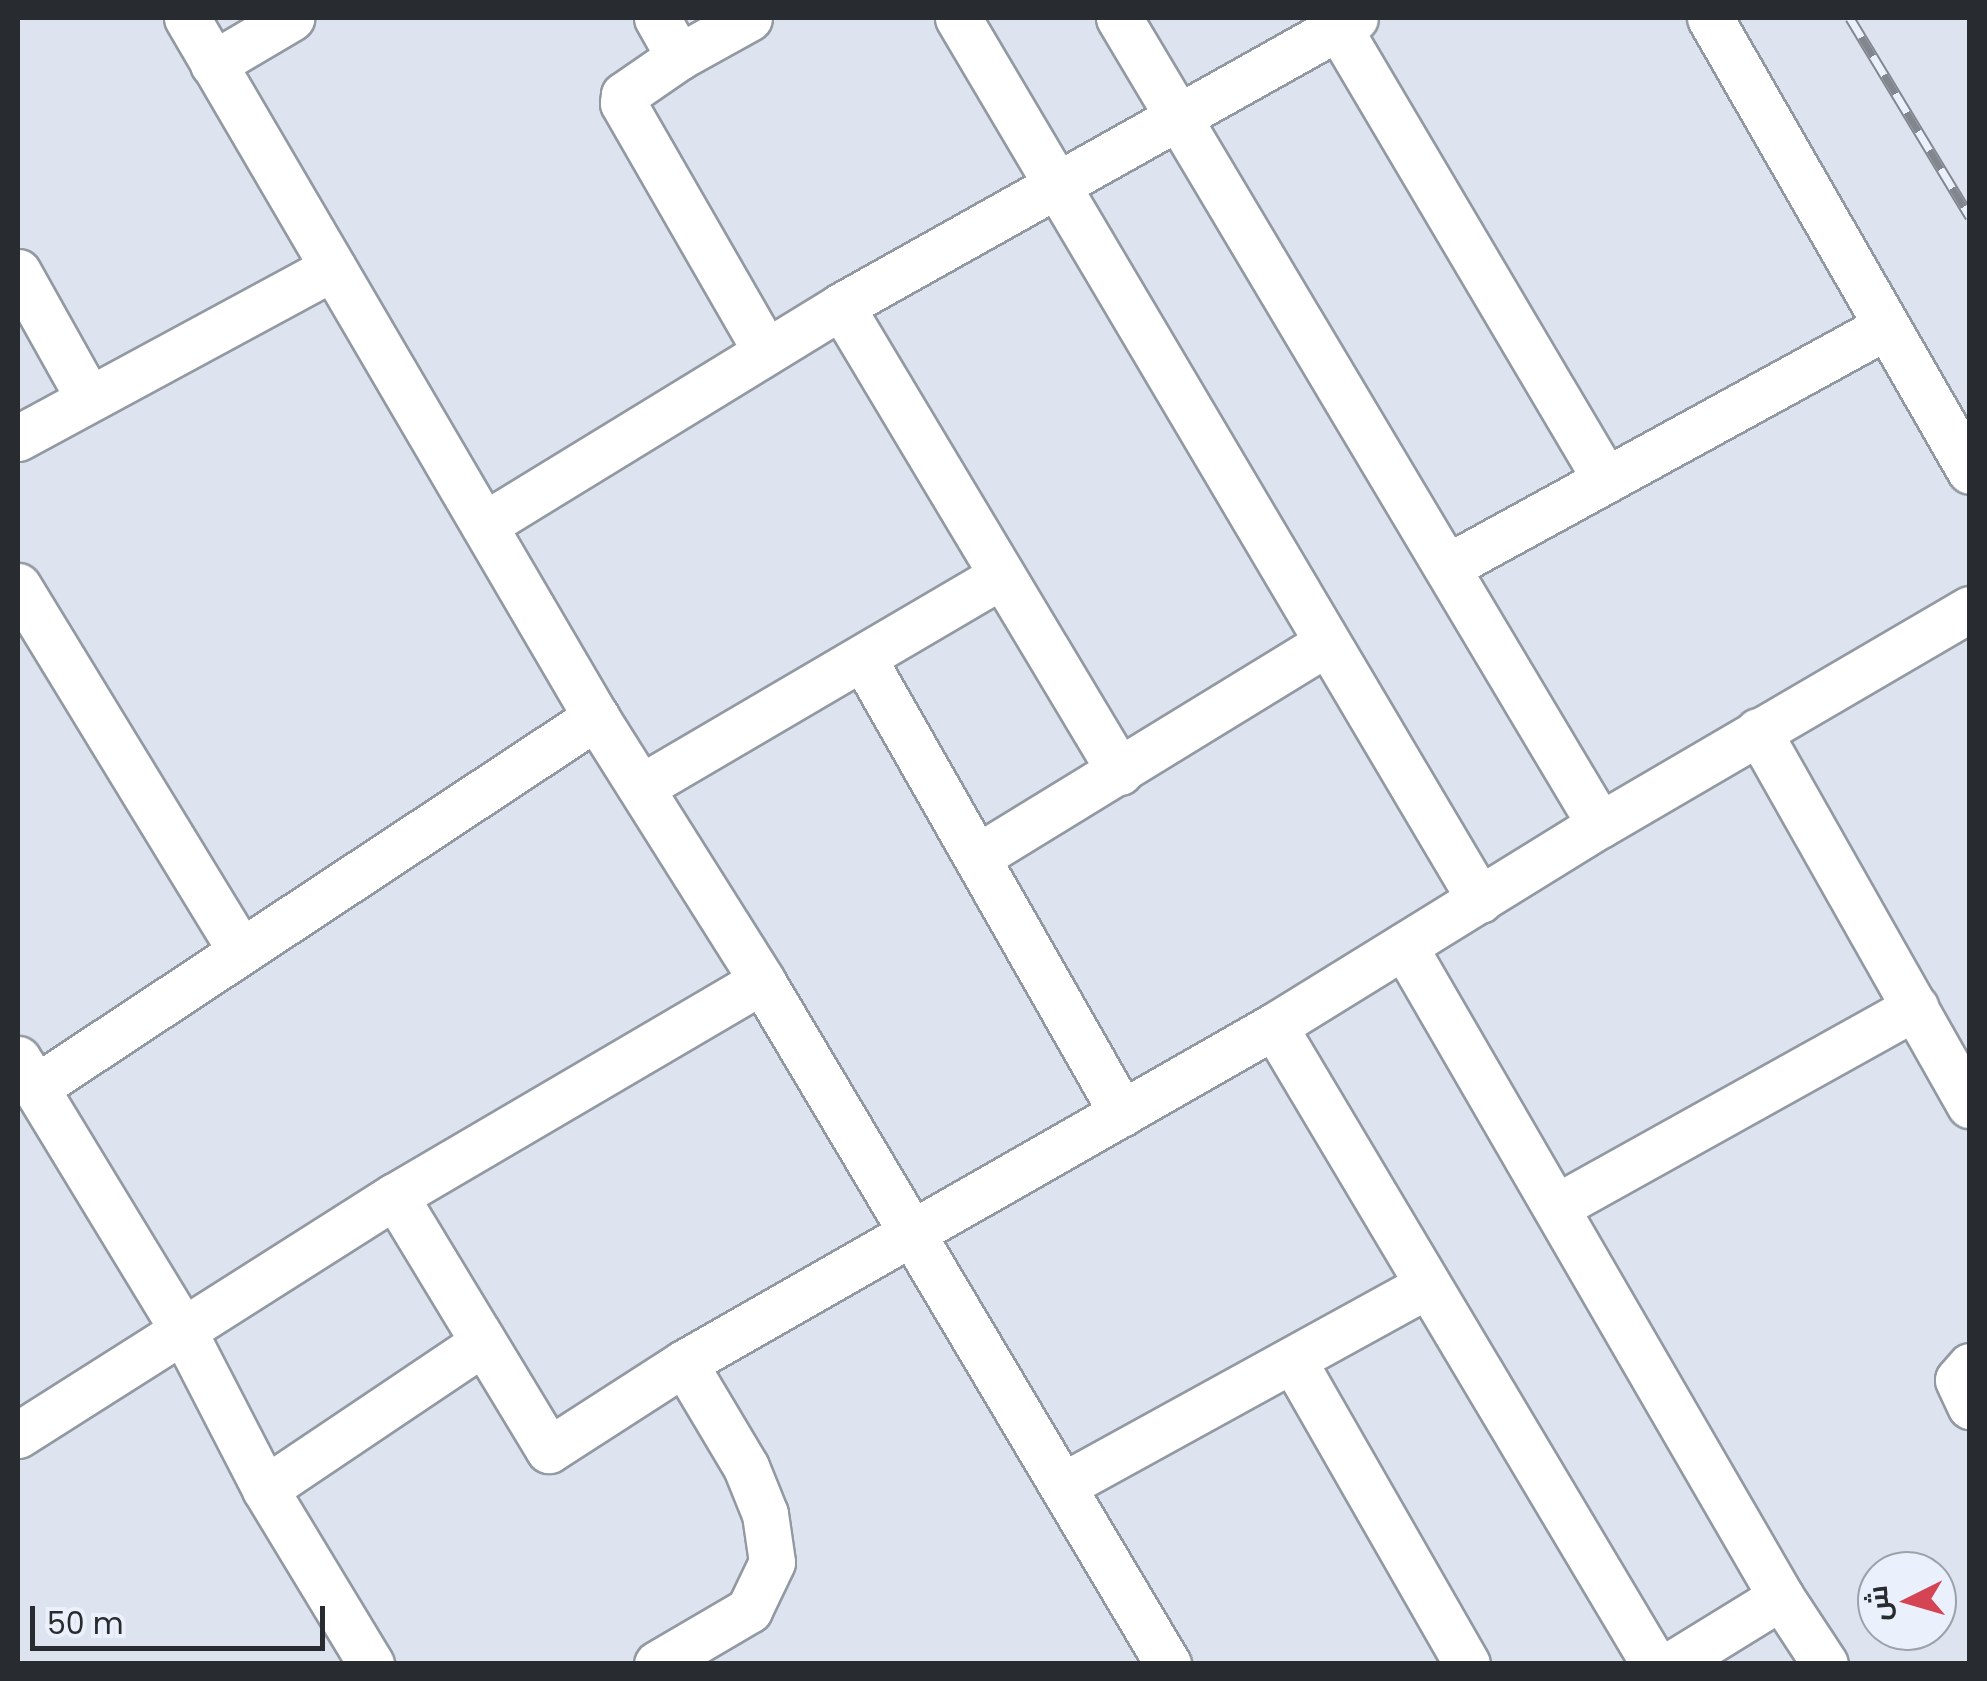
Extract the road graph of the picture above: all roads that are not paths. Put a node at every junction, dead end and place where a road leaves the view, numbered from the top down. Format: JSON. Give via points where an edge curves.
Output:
{"nodes":[{"id":1,"x":187,"y":18,"type":"edge"},
{"id":2,"x":291,"y":18,"type":"edge"},
{"id":3,"x":657,"y":18,"type":"edge"},
{"id":4,"x":749,"y":18,"type":"edge"},
{"id":5,"x":958,"y":18,"type":"edge"},
{"id":6,"x":1119,"y":18,"type":"edge"},
{"id":7,"x":1710,"y":18,"type":"edge"},
{"id":8,"x":1347,"y":22,"type":"edge"},
{"id":9,"x":680,"y":57,"type":"junction"},
{"id":10,"x":213,"y":64,"type":"junction"},
{"id":11,"x":1180,"y":114,"type":"junction"},
{"id":12,"x":1059,"y":182,"type":"junction"},
{"id":13,"x":333,"y":268,"type":"junction"},
{"id":14,"x":18,"y":272,"type":"edge"},
{"id":15,"x":842,"y":306,"type":"junction"},
{"id":16,"x":1885,"y":327,"type":"junction"},
{"id":17,"x":766,"y":352,"type":"junction"},
{"id":18,"x":89,"y":399,"type":"junction"},
{"id":19,"x":18,"y":438,"type":"edge"},
{"id":20,"x":1970,"y":471,"type":"edge"},
{"id":21,"x":1604,"y":477,"type":"junction"},
{"id":22,"x":484,"y":525,"type":"junction"},
{"id":23,"x":1447,"y":567,"type":"junction"},
{"id":24,"x":1002,"y":575,"type":"junction"},
{"id":25,"x":18,"y":586,"type":"edge"},
{"id":26,"x":1970,"y":609,"type":"edge"},
{"id":27,"x":1325,"y":644,"type":"junction"},
{"id":28,"x":863,"y":658,"type":"junction"},
{"id":29,"x":596,"y":717,"type":"junction"},
{"id":30,"x":1758,"y":731,"type":"junction"},
{"id":31,"x":1120,"y":772,"type":"junction"},
{"id":32,"x":643,"y":786,"type":"junction"},
{"id":33,"x":1600,"y":825,"type":"junction"},
{"id":34,"x":979,"y":856,"type":"junction"},
{"id":35,"x":1480,"y":900,"type":"junction"},
{"id":36,"x":1404,"y":946,"type":"junction"},
{"id":37,"x":240,"y":951,"type":"junction"},
{"id":38,"x":762,"y":981,"type":"junction"},
{"id":39,"x":1915,"y":1007,"type":"junction"},
{"id":40,"x":1274,"y":1026,"type":"junction"},
{"id":41,"x":26,"y":1074,"type":"edge"},
{"id":42,"x":1970,"y":1104,"type":"edge"},
{"id":43,"x":1122,"y":1113,"type":"junction"},
{"id":44,"x":395,"y":1196,"type":"junction"},
{"id":45,"x":1558,"y":1206,"type":"junction"},
{"id":46,"x":906,"y":1231,"type":"junction"},
{"id":47,"x":1428,"y":1285,"type":"junction"},
{"id":48,"x":184,"y":1332,"type":"junction"},
{"id":49,"x":482,"y":1344,"type":"junction"},
{"id":50,"x":1294,"y":1360,"type":"junction"},
{"id":51,"x":684,"y":1363,"type":"junction"},
{"id":52,"x":1970,"y":1366,"type":"edge"},
{"id":53,"x":1970,"y":1406,"type":"edge"},
{"id":54,"x":18,"y":1435,"type":"edge"},
{"id":55,"x":1064,"y":1486,"type":"junction"},
{"id":56,"x":265,"y":1489,"type":"junction"},
{"id":57,"x":1781,"y":1598,"type":"junction"},
{"id":58,"x":371,"y":1664,"type":"edge"},
{"id":59,"x":657,"y":1664,"type":"edge"},
{"id":60,"x":1168,"y":1664,"type":"edge"},
{"id":61,"x":1466,"y":1664,"type":"edge"},
{"id":62,"x":1654,"y":1664,"type":"edge"},
{"id":63,"x":1672,"y":1664,"type":"edge"},
{"id":64,"x":1825,"y":1664,"type":"edge"}],
"edges":[{"from":1,"to":10,"type":"street"},
{"from":2,"to":10,"type":"street"},
{"from":3,"to":9,"type":"street"},
{"from":4,"to":9,"type":"street"},
{"from":5,"to":12,"type":"street"},
{"from":6,"to":11,"type":"street"},
{"from":7,"to":16,"type":"street"},
{"from":8,"to":11,"type":"street"},
{"from":8,"to":21,"type":"street"},
{"from":9,"to":17,"type":"street","via":[[624,95],[624,112]]},
{"from":10,"to":13,"type":"street"},
{"from":11,"to":12,"type":"street"},
{"from":11,"to":23,"type":"street"},
{"from":12,"to":15,"type":"street"},
{"from":12,"to":27,"type":"street"},
{"from":13,"to":18,"type":"street"},
{"from":13,"to":22,"type":"street"},
{"from":14,"to":18,"type":"street"},
{"from":15,"to":17,"type":"street"},
{"from":15,"to":24,"type":"street"},
{"from":16,"to":20,"type":"street"},
{"from":16,"to":21,"type":"street"},
{"from":17,"to":22,"type":"street"},
{"from":18,"to":19,"type":"street"},
{"from":21,"to":23,"type":"street"},
{"from":22,"to":29,"type":"street"},
{"from":23,"to":33,"type":"street"},
{"from":24,"to":28,"type":"street"},
{"from":24,"to":31,"type":"street"},
{"from":25,"to":37,"type":"street"},
{"from":26,"to":30,"type":"street"},
{"from":27,"to":31,"type":"street"},
{"from":27,"to":35,"type":"street"},
{"from":28,"to":32,"type":"street"},
{"from":28,"to":34,"type":"street"},
{"from":29,"to":32,"type":"street"},
{"from":29,"to":37,"type":"street"},
{"from":30,"to":33,"type":"street"},
{"from":30,"to":39,"type":"street"},
{"from":31,"to":34,"type":"street"},
{"from":32,"to":38,"type":"street"},
{"from":33,"to":35,"type":"street"},
{"from":34,"to":43,"type":"street"},
{"from":35,"to":36,"type":"street"},
{"from":36,"to":40,"type":"street"},
{"from":36,"to":45,"type":"street"},
{"from":37,"to":41,"type":"street"},
{"from":38,"to":44,"type":"street"},
{"from":38,"to":46,"type":"street"},
{"from":39,"to":42,"type":"street"},
{"from":39,"to":45,"type":"street"},
{"from":40,"to":43,"type":"street"},
{"from":40,"to":47,"type":"street"},
{"from":41,"to":48,"type":"street"},
{"from":43,"to":46,"type":"street"},
{"from":44,"to":48,"type":"street"},
{"from":44,"to":49,"type":"street"},
{"from":45,"to":57,"type":"street"},
{"from":46,"to":51,"type":"street"},
{"from":46,"to":55,"type":"street"},
{"from":47,"to":50,"type":"street"},
{"from":47,"to":62,"type":"street"},
{"from":48,"to":54,"type":"street"},
{"from":48,"to":56,"type":"street"},
{"from":49,"to":51,"type":"street","via":[[546,1450]]},
{"from":49,"to":56,"type":"street"},
{"from":50,"to":55,"type":"street"},
{"from":50,"to":61,"type":"street"},
{"from":51,"to":59,"type":"street","via":[[746,1467],[766,1514],[772,1562],[749,1610]]},
{"from":52,"to":53,"type":"street","via":[[1958,1380]]},
{"from":55,"to":60,"type":"street"},
{"from":56,"to":58,"type":"street"},
{"from":57,"to":63,"type":"street"},
{"from":57,"to":64,"type":"street"}]}
